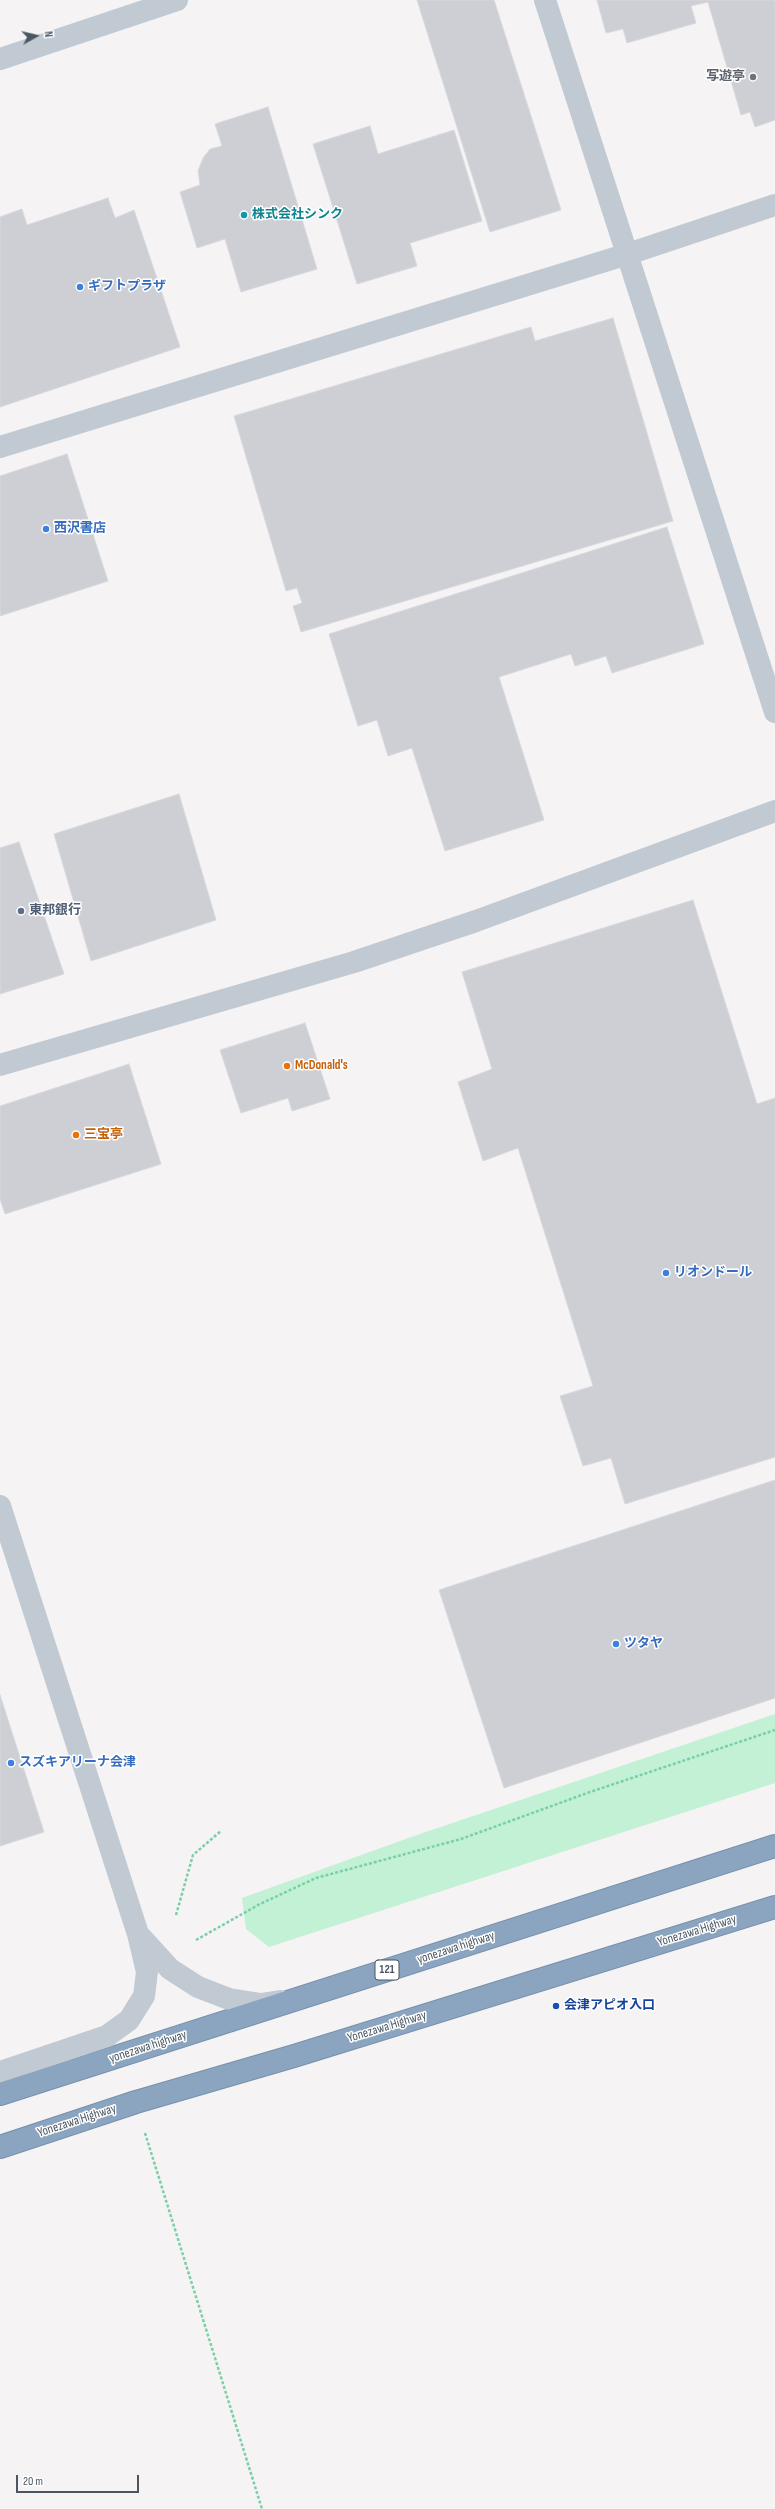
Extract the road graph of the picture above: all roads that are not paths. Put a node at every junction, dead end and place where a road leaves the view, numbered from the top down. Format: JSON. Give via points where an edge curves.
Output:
{"nodes":[{"id":1,"x":177,"y":0,"type":"edge"},
{"id":2,"x":545,"y":0,"type":"edge"},
{"id":3,"x":0,"y":59,"type":"edge"},
{"id":4,"x":775,"y":205,"type":"edge"},
{"id":5,"x":628,"y":254,"type":"junction"},
{"id":6,"x":0,"y":447,"type":"edge"},
{"id":7,"x":775,"y":712,"type":"edge"},
{"id":8,"x":775,"y":811,"type":"edge"},
{"id":9,"x":0,"y":1065,"type":"edge"},
{"id":10,"x":0,"y":1506,"type":"edge"},
{"id":11,"x":775,"y":1846,"type":"edge"},
{"id":12,"x":775,"y":1907,"type":"edge"},
{"id":13,"x":138,"y":1934,"type":"junction"},
{"id":14,"x":296,"y":1999,"type":"junction"},
{"id":15,"x":0,"y":2072,"type":"edge"},
{"id":16,"x":0,"y":2094,"type":"edge"},
{"id":17,"x":0,"y":2147,"type":"edge"}],
"edges":[{"from":1,"to":3,"type":"street"},
{"from":2,"to":5,"type":"street"},
{"from":4,"to":5,"type":"street"},
{"from":5,"to":6,"type":"street"},
{"from":5,"to":7,"type":"street"},
{"from":8,"to":9,"type":"street","via":[[476,922],[354,962]]},
{"from":10,"to":13,"type":"street"},
{"from":11,"to":14,"type":"highway","name":"yonezawa highway","number":"121"},
{"from":12,"to":17,"type":"highway","name":"Yonezawa Highway","via":[[301,2054],[136,2102]]},
{"from":13,"to":14,"type":"street","via":[[170,1969],[198,1987],[229,1999],[261,2004]]},
{"from":13,"to":15,"type":"street","via":[[146,1972],[144,1996],[129,2020],[107,2036]]},
{"from":14,"to":16,"type":"highway","name":"yonezawa highway","number":"121"}]}
